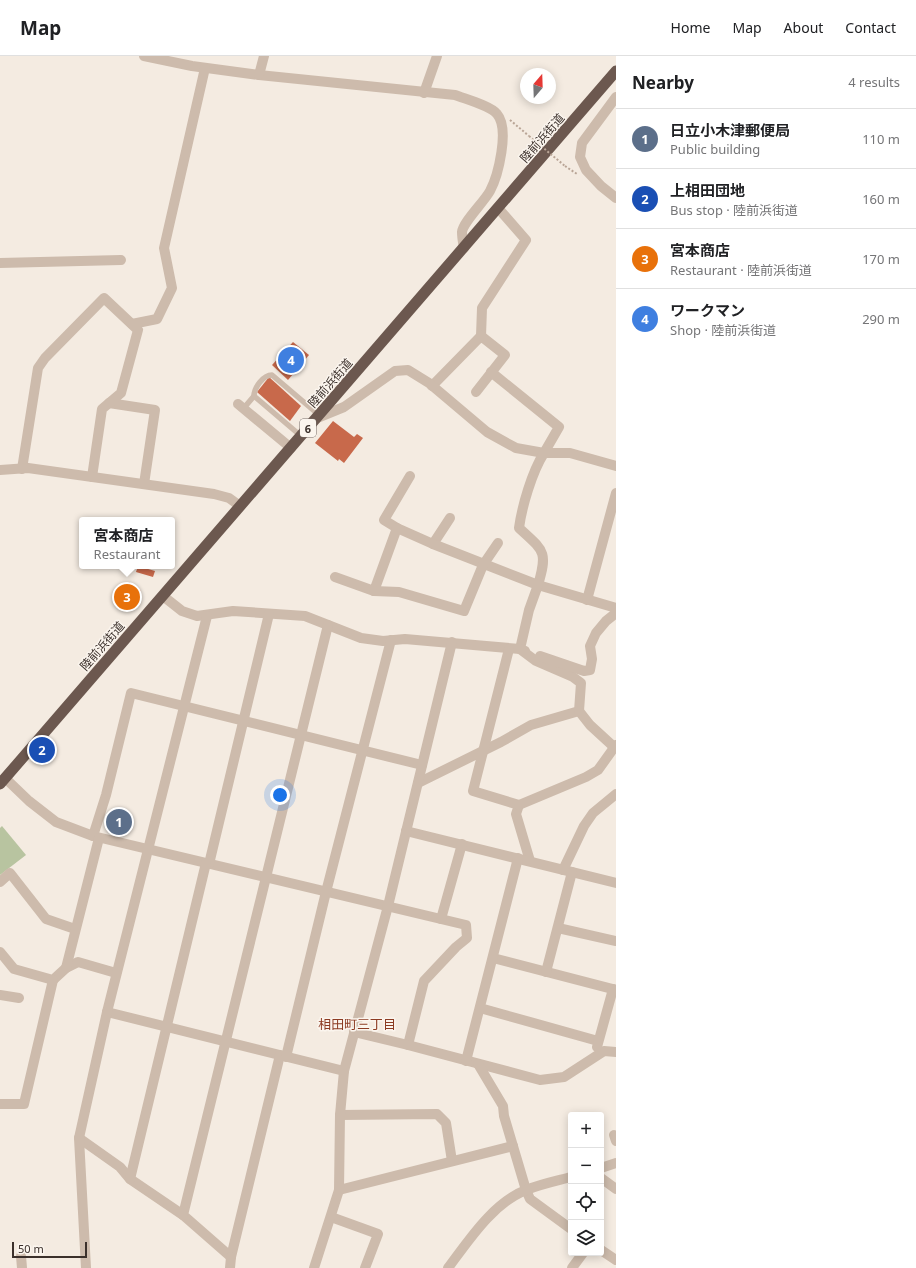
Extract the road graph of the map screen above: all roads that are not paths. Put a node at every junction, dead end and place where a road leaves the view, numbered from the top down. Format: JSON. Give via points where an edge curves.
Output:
{"nodes":[{"id":1,"x":144,"y":56,"type":"edge"},
{"id":2,"x":264,"y":56,"type":"edge"},
{"id":3,"x":437,"y":56,"type":"edge"},
{"id":4,"x":205,"y":68,"type":"junction"},
{"id":5,"x":616,"y":71,"type":"edge"},
{"id":6,"x":259,"y":75,"type":"junction"},
{"id":7,"x":424,"y":93,"type":"junction"},
{"id":8,"x":616,"y":97,"type":"edge"},
{"id":9,"x":616,"y":198,"type":"edge"},
{"id":10,"x":498,"y":208,"type":"junction"},
{"id":11,"x":464,"y":248,"type":"junction"},
{"id":12,"x":121,"y":260,"type":"dead end"},
{"id":13,"x":0,"y":263,"type":"edge"},
{"id":14,"x":132,"y":324,"type":"junction"},
{"id":15,"x":481,"y":336,"type":"junction"},
{"id":16,"x":491,"y":372,"type":"junction"},
{"id":17,"x":432,"y":386,"type":"junction"},
{"id":18,"x":476,"y":392,"type":"dead end"},
{"id":19,"x":254,"y":396,"type":"junction"},
{"id":20,"x":109,"y":403,"type":"junction"},
{"id":21,"x":241,"y":407,"type":"joint"},
{"id":22,"x":318,"y":417,"type":"junction"},
{"id":23,"x":301,"y":436,"type":"junction"},
{"id":24,"x":291,"y":448,"type":"junction"},
{"id":25,"x":544,"y":453,"type":"junction"},
{"id":26,"x":616,"y":466,"type":"edge"},
{"id":27,"x":22,"y":469,"type":"junction"},
{"id":28,"x":0,"y":470,"type":"edge"},
{"id":29,"x":410,"y":476,"type":"dead end"},
{"id":30,"x":92,"y":477,"type":"junction"},
{"id":31,"x":144,"y":484,"type":"junction"},
{"id":32,"x":616,"y":493,"type":"edge"},
{"id":33,"x":240,"y":506,"type":"junction"},
{"id":34,"x":450,"y":518,"type":"dead end"},
{"id":35,"x":612,"y":520,"type":"edge"},
{"id":36,"x":397,"y":528,"type":"junction"},
{"id":37,"x":498,"y":543,"type":"dead end"},
{"id":38,"x":433,"y":544,"type":"junction"},
{"id":39,"x":483,"y":565,"type":"junction"},
{"id":40,"x":335,"y":577,"type":"dead end"},
{"id":41,"x":538,"y":585,"type":"junction"},
{"id":42,"x":374,"y":591,"type":"junction"},
{"id":43,"x":163,"y":596,"type":"junction"},
{"id":44,"x":587,"y":600,"type":"junction"},
{"id":45,"x":616,"y":608,"type":"edge"},
{"id":46,"x":616,"y":613,"type":"edge"},
{"id":47,"x":269,"y":614,"type":"junction"},
{"id":48,"x":207,"y":616,"type":"junction"},
{"id":49,"x":328,"y":625,"type":"junction"},
{"id":50,"x":391,"y":640,"type":"junction"},
{"id":51,"x":452,"y":642,"type":"junction"},
{"id":52,"x":514,"y":649,"type":"junction"},
{"id":53,"x":184,"y":706,"type":"junction"},
{"id":54,"x":579,"y":712,"type":"junction"},
{"id":55,"x":243,"y":721,"type":"junction"},
{"id":56,"x":301,"y":735,"type":"junction"},
{"id":57,"x":615,"y":746,"type":"edge"},
{"id":58,"x":363,"y":750,"type":"junction"},
{"id":59,"x":484,"y":750,"type":"junction"},
{"id":60,"x":422,"y":765,"type":"junction"},
{"id":61,"x":3,"y":781,"type":"edge"},
{"id":62,"x":418,"y":783,"type":"junction"},
{"id":63,"x":616,"y":794,"type":"edge"},
{"id":64,"x":519,"y":805,"type":"junction"},
{"id":65,"x":406,"y":830,"type":"junction"},
{"id":66,"x":96,"y":837,"type":"junction"},
{"id":67,"x":462,"y":844,"type":"junction"},
{"id":68,"x":148,"y":849,"type":"junction"},
{"id":69,"x":518,"y":858,"type":"junction"},
{"id":70,"x":530,"y":861,"type":"junction"},
{"id":71,"x":208,"y":864,"type":"junction"},
{"id":72,"x":568,"y":871,"type":"junction"},
{"id":73,"x":266,"y":877,"type":"junction"},
{"id":74,"x":0,"y":882,"type":"edge"},
{"id":75,"x":616,"y":883,"type":"edge"},
{"id":76,"x":326,"y":892,"type":"junction"},
{"id":77,"x":388,"y":906,"type":"junction"},
{"id":78,"x":441,"y":919,"type":"junction"},
{"id":79,"x":558,"y":928,"type":"junction"},
{"id":80,"x":75,"y":929,"type":"junction"},
{"id":81,"x":616,"y":941,"type":"edge"},
{"id":82,"x":0,"y":952,"type":"edge"},
{"id":83,"x":492,"y":958,"type":"junction"},
{"id":84,"x":66,"y":968,"type":"junction"},
{"id":85,"x":546,"y":972,"type":"junction"},
{"id":86,"x":116,"y":973,"type":"junction"},
{"id":87,"x":53,"y":980,"type":"junction"},
{"id":88,"x":615,"y":989,"type":"edge"},
{"id":89,"x":0,"y":996,"type":"edge"},
{"id":90,"x":19,"y":998,"type":"dead end"},
{"id":91,"x":480,"y":1008,"type":"junction"},
{"id":92,"x":107,"y":1012,"type":"junction"},
{"id":93,"x":166,"y":1027,"type":"junction"},
{"id":94,"x":354,"y":1032,"type":"junction"},
{"id":95,"x":225,"y":1042,"type":"junction"},
{"id":96,"x":598,"y":1042,"type":"junction"},
{"id":97,"x":408,"y":1044,"type":"junction"},
{"id":98,"x":616,"y":1052,"type":"edge"},
{"id":99,"x":283,"y":1056,"type":"junction"},
{"id":100,"x":594,"y":1057,"type":"junction"},
{"id":101,"x":466,"y":1061,"type":"junction"},
{"id":102,"x":478,"y":1064,"type":"junction"},
{"id":103,"x":344,"y":1071,"type":"junction"},
{"id":104,"x":0,"y":1104,"type":"edge"},
{"id":105,"x":340,"y":1115,"type":"junction"},
{"id":106,"x":79,"y":1138,"type":"junction"},
{"id":107,"x":513,"y":1146,"type":"junction"},
{"id":108,"x":452,"y":1161,"type":"junction"},
{"id":109,"x":616,"y":1163,"type":"edge"},
{"id":110,"x":604,"y":1167,"type":"edge"},
{"id":111,"x":130,"y":1178,"type":"junction"},
{"id":112,"x":568,"y":1178,"type":"edge"},
{"id":113,"x":604,"y":1180,"type":"edge"},
{"id":114,"x":616,"y":1189,"type":"edge"},
{"id":115,"x":339,"y":1190,"type":"junction"},
{"id":116,"x":526,"y":1190,"type":"junction"},
{"id":117,"x":183,"y":1215,"type":"junction"},
{"id":118,"x":331,"y":1217,"type":"junction"},
{"id":119,"x":568,"y":1227,"type":"edge"},
{"id":120,"x":604,"y":1252,"type":"edge"},
{"id":121,"x":21,"y":1256,"type":"dead end"},
{"id":122,"x":581,"y":1256,"type":"edge"},
{"id":123,"x":231,"y":1257,"type":"junction"},
{"id":124,"x":616,"y":1260,"type":"edge"},
{"id":125,"x":318,"y":1267,"type":"edge"},
{"id":126,"x":22,"y":1268,"type":"edge"},
{"id":127,"x":86,"y":1268,"type":"edge"},
{"id":128,"x":230,"y":1268,"type":"edge"},
{"id":129,"x":365,"y":1268,"type":"edge"},
{"id":130,"x":448,"y":1268,"type":"edge"},
{"id":131,"x":572,"y":1268,"type":"edge"}],
"edges":[{"from":1,"to":4,"type":"street"},
{"from":2,"to":6,"type":"street"},
{"from":3,"to":7,"type":"street"},
{"from":4,"to":6,"type":"street"},
{"from":4,"to":14,"type":"street","via":[[164,248],[172,288],[157,319]]},
{"from":5,"to":10,"type":"highway","name":"陸前浜街道","number":"6"},
{"from":6,"to":7,"type":"street"},
{"from":7,"to":11,"type":"street","via":[[455,96],[478,103],[497,114],[501,123],[503,141],[495,180],[464,226]]},
{"from":8,"to":9,"type":"street","via":[[582,143],[580,157],[586,170]]},
{"from":10,"to":11,"type":"highway","name":"陸前浜街道","number":"6"},
{"from":10,"to":15,"type":"street","via":[[526,240],[482,308]]},
{"from":11,"to":22,"type":"highway","name":"陸前浜街道","number":"6"},
{"from":12,"to":13,"type":"street"},
{"from":14,"to":20,"type":"street","via":[[138,330],[121,393]]},
{"from":14,"to":27,"type":"street","via":[[104,298],[41,363],[38,368]]},
{"from":15,"to":16,"type":"street","via":[[505,355]]},
{"from":15,"to":17,"type":"street"},
{"from":16,"to":18,"type":"street"},
{"from":16,"to":25,"type":"street","via":[[559,427]]},
{"from":17,"to":22,"type":"street","via":[[408,370],[394,371],[344,407]]},
{"from":17,"to":25,"type":"street","via":[[487,432],[516,448]]},
{"from":19,"to":21,"type":"lane"},
{"from":19,"to":22,"type":"lane","via":[[264,377],[272,375]]},
{"from":19,"to":23,"type":"lane"},
{"from":20,"to":30,"type":"street","via":[[102,408]]},
{"from":20,"to":31,"type":"street","via":[[155,410]]},
{"from":21,"to":24,"type":"street"},
{"from":22,"to":23,"type":"highway","name":"陸前浜街道","number":"6"},
{"from":23,"to":24,"type":"highway","name":"陸前浜街道","number":"6"},
{"from":24,"to":33,"type":"highway","name":"陸前浜街道","number":"6"},
{"from":25,"to":26,"type":"street","via":[[570,453]]},
{"from":25,"to":41,"type":"street","via":[[527,494],[519,528],[539,546],[544,558]]},
{"from":27,"to":28,"type":"street"},
{"from":27,"to":30,"type":"street"},
{"from":29,"to":36,"type":"street","via":[[384,520]]},
{"from":30,"to":31,"type":"street"},
{"from":31,"to":33,"type":"street","via":[[214,494],[229,498]]},
{"from":32,"to":35,"type":"street"},
{"from":33,"to":43,"type":"highway","name":"陸前浜街道","number":"6"},
{"from":34,"to":38,"type":"street"},
{"from":35,"to":44,"type":"street"},
{"from":36,"to":38,"type":"street"},
{"from":36,"to":42,"type":"street"},
{"from":37,"to":39,"type":"street"},
{"from":38,"to":39,"type":"street"},
{"from":39,"to":41,"type":"street"},
{"from":39,"to":42,"type":"street","via":[[464,611],[399,592]]},
{"from":40,"to":42,"type":"street"},
{"from":41,"to":44,"type":"street"},
{"from":41,"to":52,"type":"street"},
{"from":43,"to":48,"type":"street","via":[[190,615]]},
{"from":43,"to":61,"type":"highway","name":"陸前浜街道","number":"6"},
{"from":44,"to":45,"type":"street"},
{"from":46,"to":52,"type":"street","via":[[596,633],[590,646],[590,670],[584,671]]},
{"from":47,"to":48,"type":"street","via":[[233,611]]},
{"from":47,"to":49,"type":"street","via":[[305,616]]},
{"from":47,"to":55,"type":"street"},
{"from":48,"to":53,"type":"street"},
{"from":49,"to":50,"type":"street","via":[[361,638]]},
{"from":49,"to":56,"type":"street"},
{"from":50,"to":51,"type":"street"},
{"from":50,"to":58,"type":"street"},
{"from":51,"to":52,"type":"street"},
{"from":51,"to":60,"type":"street"},
{"from":52,"to":54,"type":"street","via":[[573,676],[581,683]]},
{"from":52,"to":59,"type":"street"},
{"from":53,"to":55,"type":"street"},
{"from":53,"to":66,"type":"street","via":[[131,694]]},
{"from":53,"to":68,"type":"street"},
{"from":54,"to":57,"type":"street"},
{"from":54,"to":59,"type":"street","via":[[531,725]]},
{"from":55,"to":56,"type":"street"},
{"from":55,"to":71,"type":"street"},
{"from":56,"to":58,"type":"street"},
{"from":56,"to":73,"type":"street"},
{"from":57,"to":64,"type":"street","via":[[598,770]]},
{"from":58,"to":60,"type":"street"},
{"from":58,"to":76,"type":"street"},
{"from":59,"to":62,"type":"street"},
{"from":59,"to":64,"type":"street","via":[[473,791]]},
{"from":60,"to":62,"type":"street"},
{"from":61,"to":66,"type":"street","via":[[56,822]]},
{"from":62,"to":65,"type":"street"},
{"from":63,"to":72,"type":"street","via":[[593,813],[584,826]]},
{"from":64,"to":70,"type":"street","via":[[516,814]]},
{"from":65,"to":67,"type":"street"},
{"from":65,"to":77,"type":"street"},
{"from":66,"to":68,"type":"street"},
{"from":66,"to":80,"type":"street"},
{"from":67,"to":69,"type":"street"},
{"from":67,"to":78,"type":"street"},
{"from":68,"to":71,"type":"street"},
{"from":68,"to":86,"type":"street"},
{"from":69,"to":70,"type":"street"},
{"from":69,"to":83,"type":"street"},
{"from":70,"to":72,"type":"street"},
{"from":71,"to":73,"type":"street"},
{"from":71,"to":93,"type":"street"},
{"from":72,"to":75,"type":"street"},
{"from":72,"to":79,"type":"street"},
{"from":73,"to":76,"type":"street"},
{"from":73,"to":95,"type":"street"},
{"from":74,"to":80,"type":"street","via":[[10,873],[46,919]]},
{"from":76,"to":77,"type":"street"},
{"from":76,"to":99,"type":"street"},
{"from":77,"to":78,"type":"street"},
{"from":77,"to":94,"type":"street"},
{"from":78,"to":97,"type":"street","via":[[466,925],[467,938],[424,981]]},
{"from":79,"to":81,"type":"street"},
{"from":79,"to":85,"type":"street"},
{"from":80,"to":84,"type":"street"},
{"from":82,"to":87,"type":"street","via":[[14,970]]},
{"from":83,"to":85,"type":"street"},
{"from":83,"to":91,"type":"street"},
{"from":84,"to":86,"type":"street","via":[[78,962]]},
{"from":84,"to":87,"type":"street"},
{"from":85,"to":88,"type":"street"},
{"from":86,"to":92,"type":"street"},
{"from":87,"to":104,"type":"street","via":[[24,1104]]},
{"from":88,"to":96,"type":"street"},
{"from":89,"to":90,"type":"street"},
{"from":91,"to":96,"type":"street"},
{"from":91,"to":101,"type":"street"},
{"from":92,"to":93,"type":"street"},
{"from":92,"to":106,"type":"street"},
{"from":93,"to":95,"type":"street"},
{"from":93,"to":111,"type":"street"},
{"from":94,"to":97,"type":"street"},
{"from":94,"to":103,"type":"street"},
{"from":95,"to":99,"type":"street"},
{"from":95,"to":117,"type":"street"},
{"from":96,"to":100,"type":"street"},
{"from":97,"to":101,"type":"street"},
{"from":98,"to":100,"type":"street","via":[[604,1051]]},
{"from":99,"to":103,"type":"street"},
{"from":99,"to":123,"type":"street"},
{"from":100,"to":102,"type":"street","via":[[564,1077],[540,1080]]},
{"from":101,"to":102,"type":"street"},
{"from":102,"to":107,"type":"street","via":[[503,1106]]},
{"from":103,"to":105,"type":"street"},
{"from":105,"to":108,"type":"street","via":[[437,1114],[446,1123]]},
{"from":105,"to":115,"type":"street"},
{"from":106,"to":111,"type":"street","via":[[120,1167]]},
{"from":106,"to":127,"type":"street"},
{"from":107,"to":108,"type":"street"},
{"from":107,"to":116,"type":"street"},
{"from":108,"to":115,"type":"street"},
{"from":109,"to":110,"type":"street"},
{"from":111,"to":117,"type":"street"},
{"from":112,"to":116,"type":"street"},
{"from":113,"to":114,"type":"street"},
{"from":115,"to":118,"type":"street"},
{"from":116,"to":119,"type":"street","via":[[530,1199]]},
{"from":116,"to":130,"type":"street","via":[[508,1201],[481,1224]]},
{"from":117,"to":123,"type":"street"},
{"from":118,"to":125,"type":"street"},
{"from":118,"to":129,"type":"street","via":[[378,1234]]},
{"from":120,"to":124,"type":"street"},
{"from":121,"to":126,"type":"street"},
{"from":122,"to":131,"type":"street"},
{"from":123,"to":128,"type":"street"}]}
